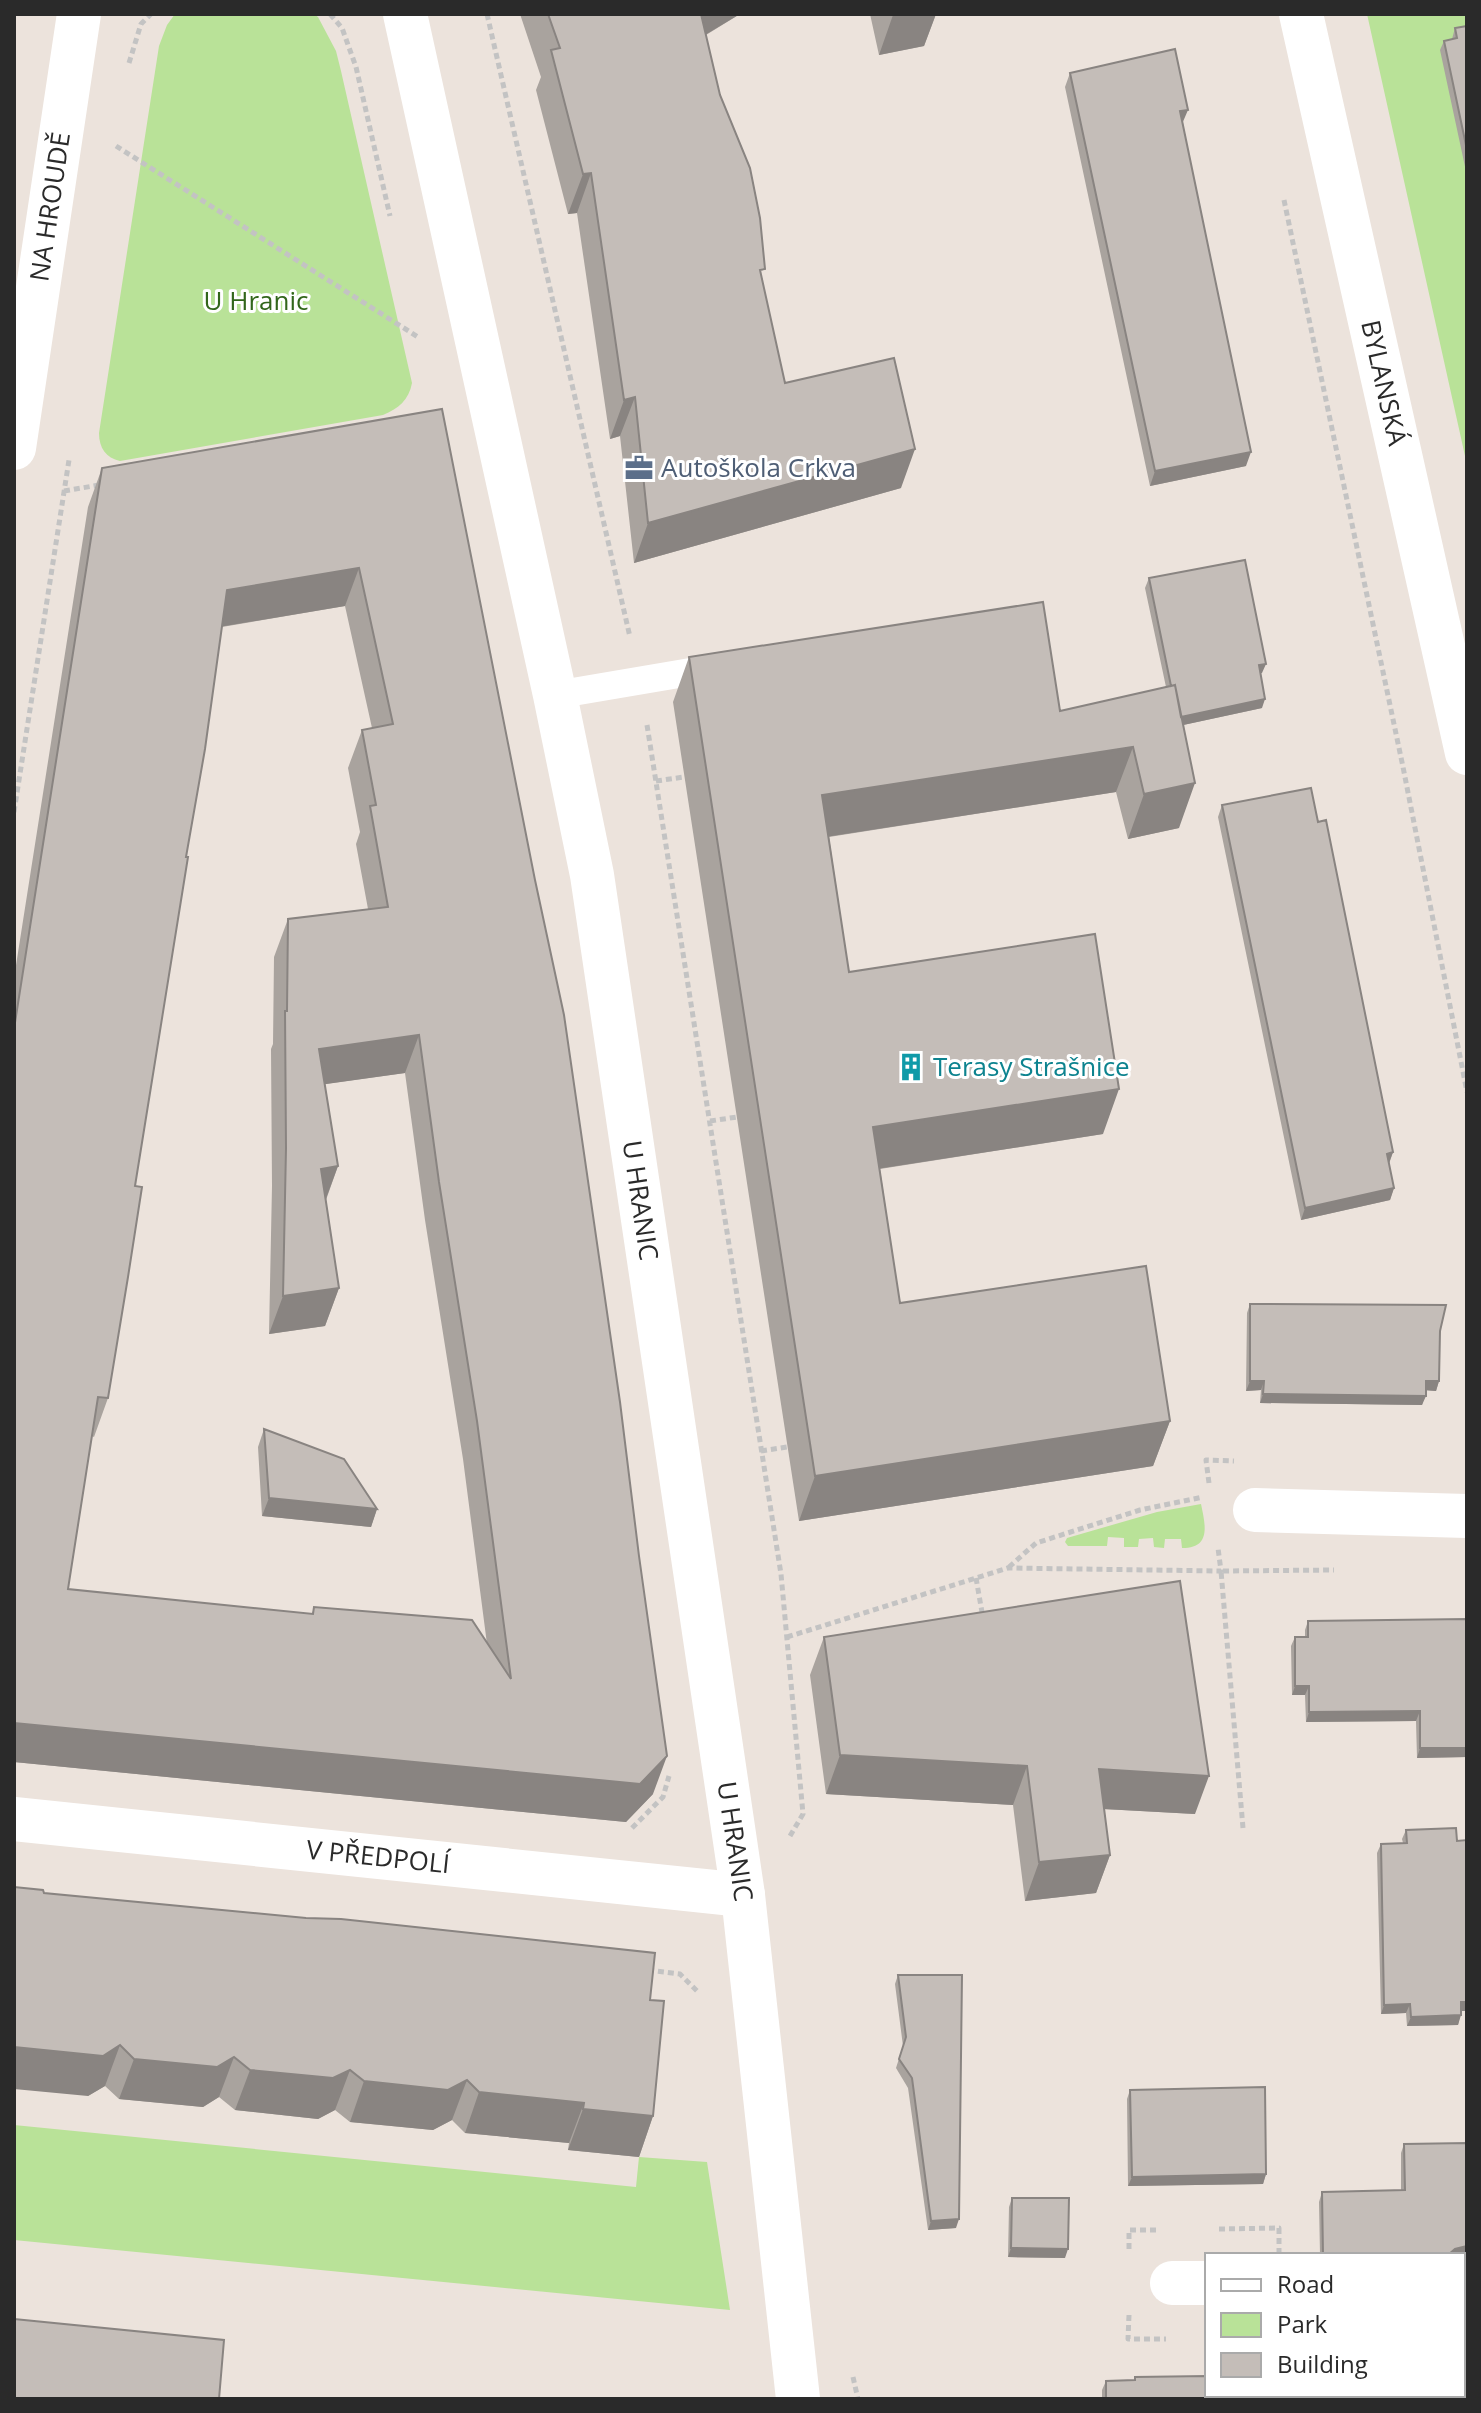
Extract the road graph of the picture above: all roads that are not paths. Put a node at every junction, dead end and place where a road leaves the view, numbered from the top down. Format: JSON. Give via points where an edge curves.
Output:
{"nodes":[{"id":1,"x":79,"y":14,"type":"edge"},
{"id":2,"x":405,"y":14,"type":"edge"},
{"id":3,"x":1301,"y":14,"type":"edge"},
{"id":4,"x":14,"y":448,"type":"edge"},
{"id":5,"x":714,"y":668,"type":"edge"},
{"id":6,"x":555,"y":695,"type":"junction"},
{"id":7,"x":1467,"y":753,"type":"edge"},
{"id":8,"x":1255,"y":1510,"type":"dead end"},
{"id":9,"x":1467,"y":1516,"type":"edge"},
{"id":10,"x":14,"y":1819,"type":"edge"},
{"id":11,"x":743,"y":1895,"type":"junction"},
{"id":12,"x":798,"y":2399,"type":"edge"}],
"edges":[{"from":1,"to":4,"type":"street","name":"NA HROUDĚ"},
{"from":2,"to":6,"type":"street","name":"U HRANIC"},
{"from":3,"to":7,"type":"street","name":"BYLANSKÁ"},
{"from":5,"to":6,"type":"lane"},
{"from":6,"to":11,"type":"street","name":"U HRANIC","via":[[592,875]]},
{"from":8,"to":9,"type":"street"},
{"from":10,"to":11,"type":"street","name":"V PŘEDPOLÍ"},
{"from":11,"to":12,"type":"street","name":"U HRANIC"}]}
